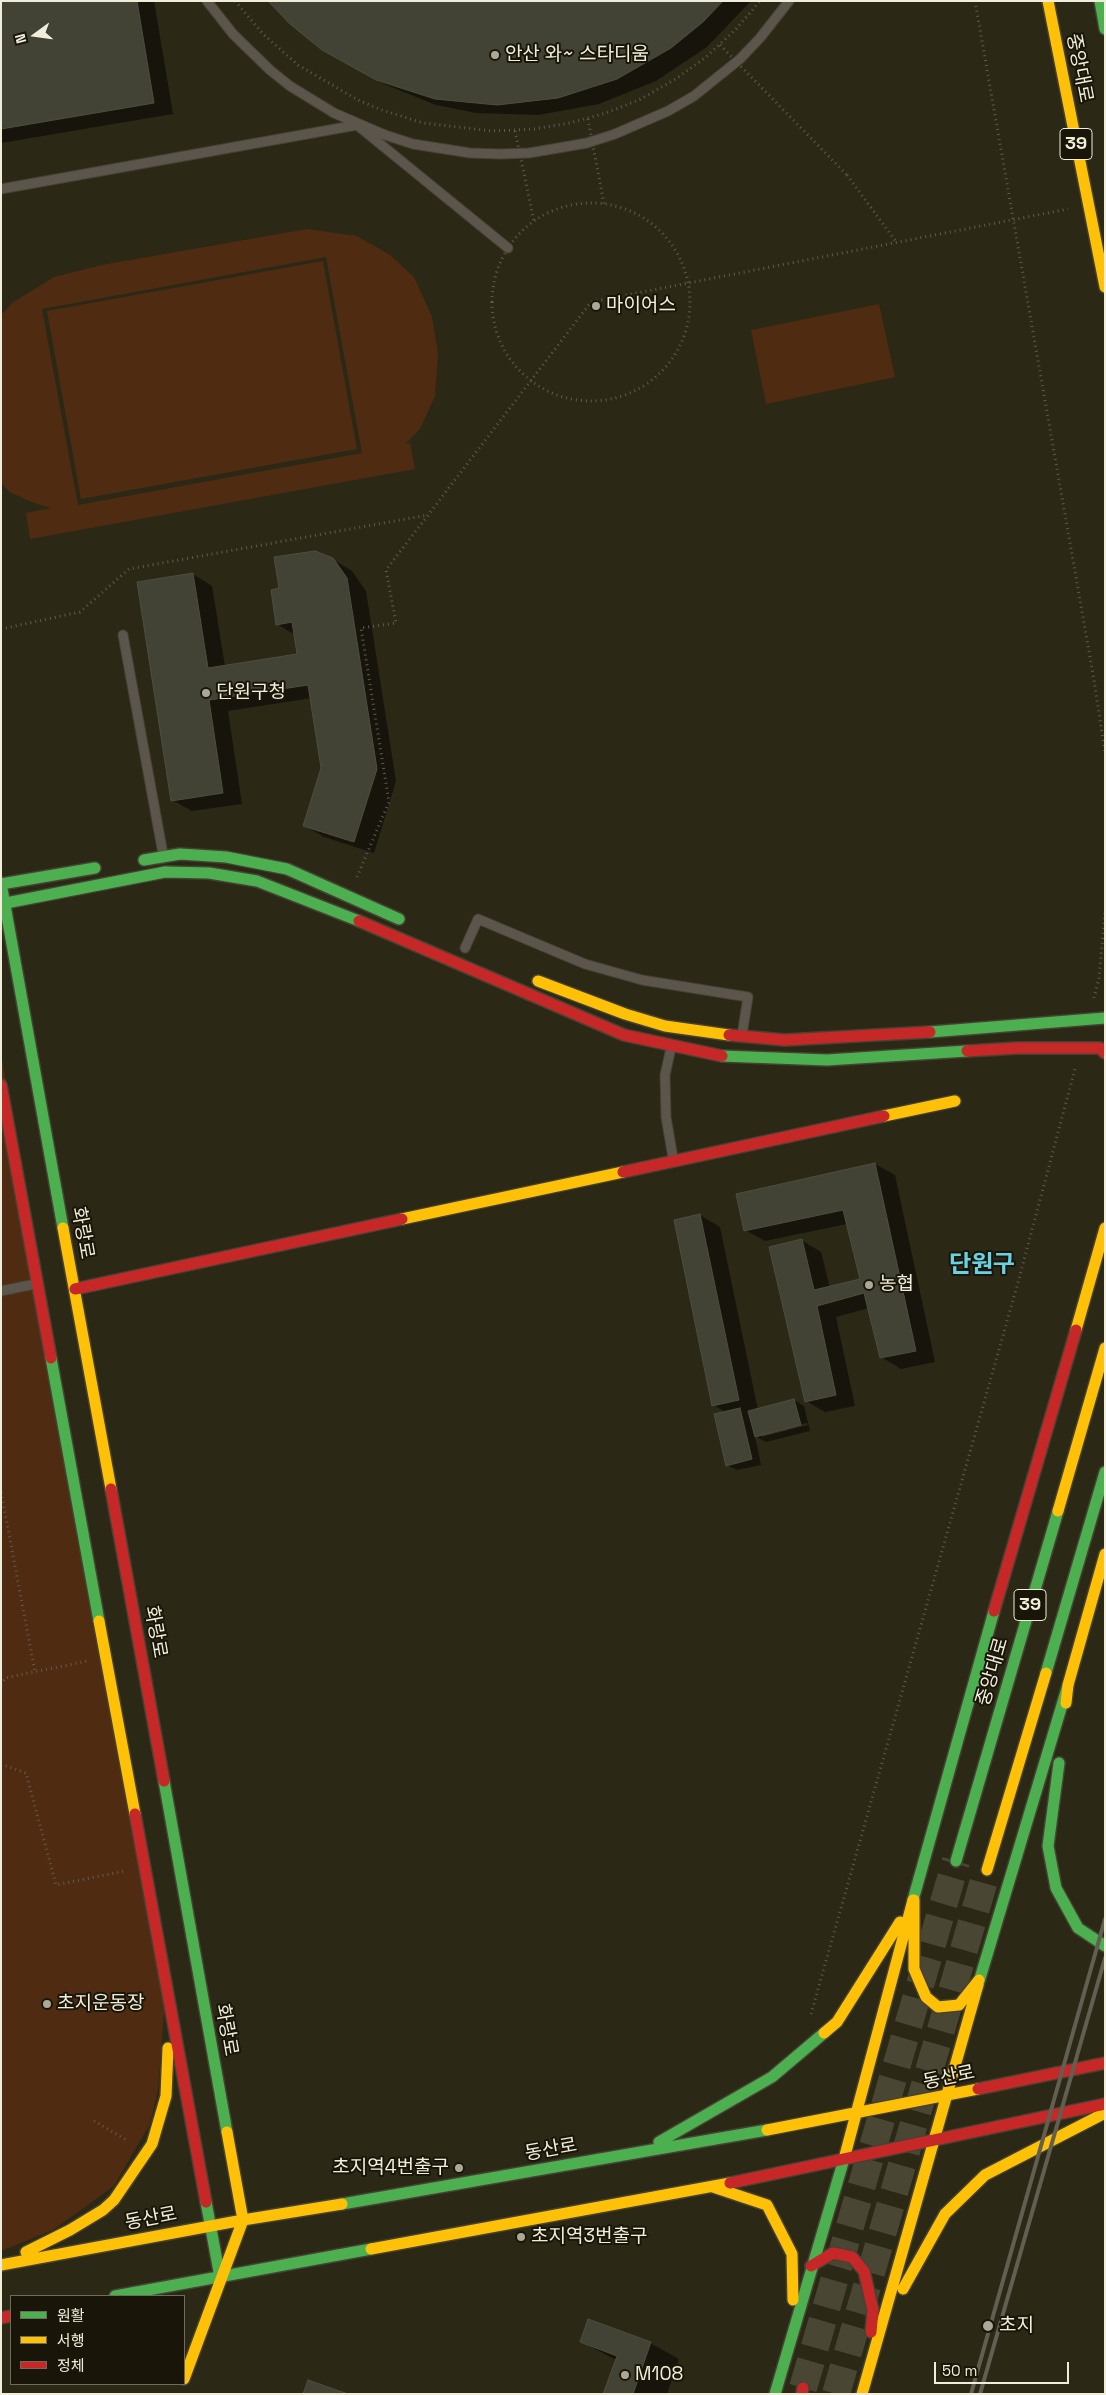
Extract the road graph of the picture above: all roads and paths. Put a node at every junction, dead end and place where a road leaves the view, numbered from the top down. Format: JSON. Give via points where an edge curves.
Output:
{"nodes":[{"id":1,"x":208,"y":1,"type":"edge"},
{"id":2,"x":235,"y":1,"type":"edge"},
{"id":3,"x":760,"y":1,"type":"edge"},
{"id":4,"x":790,"y":1,"type":"edge"},
{"id":5,"x":974,"y":1,"type":"edge"},
{"id":6,"x":1048,"y":1,"type":"edge"},
{"id":7,"x":1100,"y":1,"type":"edge"},
{"id":8,"x":1105,"y":29,"type":"edge"},
{"id":9,"x":720,"y":45,"type":"junction"},
{"id":10,"x":588,"y":119,"type":"junction"},
{"id":11,"x":358,"y":125,"type":"junction"},
{"id":12,"x":515,"y":131,"type":"junction"},
{"id":13,"x":1,"y":189,"type":"edge"},
{"id":14,"x":604,"y":204,"type":"junction"},
{"id":15,"x":1088,"y":206,"type":"junction"},
{"id":16,"x":1013,"y":220,"type":"junction"},
{"id":17,"x":534,"y":222,"type":"junction"},
{"id":18,"x":897,"y":242,"type":"junction"},
{"id":19,"x":508,"y":248,"type":"junction"},
{"id":20,"x":688,"y":283,"type":"junction"},
{"id":21,"x":1105,"y":288,"type":"edge"},
{"id":22,"x":531,"y":381,"type":"junction"},
{"id":23,"x":428,"y":516,"type":"junction"},
{"id":24,"x":1,"y":629,"type":"edge"},
{"id":25,"x":123,"y":636,"type":"dead end"},
{"id":26,"x":1105,"y":753,"type":"edge"},
{"id":27,"x":163,"y":857,"type":"junction"},
{"id":28,"x":134,"y":862,"type":"dead end"},
{"id":29,"x":105,"y":867,"type":"dead end"},
{"id":30,"x":1,"y":883,"type":"edge"},
{"id":31,"x":349,"y":896,"type":"junction"},
{"id":32,"x":3,"y":904,"type":"edge"},
{"id":33,"x":1105,"y":912,"type":"edge"},
{"id":34,"x":411,"y":924,"type":"dead end"},
{"id":35,"x":464,"y":948,"type":"dead end"},
{"id":36,"x":530,"y":978,"type":"dead end"},
{"id":37,"x":1105,"y":1018,"type":"edge"},
{"id":38,"x":1088,"y":1019,"type":"junction"},
{"id":39,"x":680,"y":1029,"type":"junction"},
{"id":40,"x":742,"y":1037,"type":"junction"},
{"id":41,"x":672,"y":1047,"type":"junction"},
{"id":42,"x":1081,"y":1048,"type":"junction"},
{"id":43,"x":1105,"y":1053,"type":"edge"},
{"id":44,"x":1,"y":1085,"type":"edge"},
{"id":45,"x":955,"y":1101,"type":"dead end"},
{"id":46,"x":674,"y":1162,"type":"junction"},
{"id":47,"x":1105,"y":1228,"type":"edge"},
{"id":48,"x":38,"y":1284,"type":"junction"},
{"id":49,"x":75,"y":1289,"type":"junction"},
{"id":50,"x":1,"y":1291,"type":"edge"},
{"id":51,"x":1105,"y":1348,"type":"edge"},
{"id":52,"x":1105,"y":1472,"type":"edge"},
{"id":53,"x":1,"y":1492,"type":"edge"},
{"id":54,"x":1105,"y":1554,"type":"edge"},
{"id":55,"x":106,"y":1657,"type":"junction"},
{"id":56,"x":35,"y":1672,"type":"junction"},
{"id":57,"x":1,"y":1685,"type":"edge"},
{"id":58,"x":1068,"y":1685,"type":"junction"},
{"id":59,"x":1,"y":1764,"type":"edge"},
{"id":60,"x":956,"y":1861,"type":"tunnel mouth"},
{"id":61,"x":145,"y":1867,"type":"junction"},
{"id":62,"x":987,"y":1870,"type":"tunnel mouth"},
{"id":63,"x":914,"y":1900,"type":"junction"},
{"id":64,"x":1105,"y":1946,"type":"edge"},
{"id":65,"x":982,"y":1977,"type":"junction"},
{"id":66,"x":166,"y":1980,"type":"junction"},
{"id":67,"x":808,"y":2024,"type":"dead end"},
{"id":68,"x":1105,"y":2063,"type":"edge"},
{"id":69,"x":945,"y":2097,"type":"junction"},
{"id":70,"x":1105,"y":2104,"type":"edge"},
{"id":71,"x":1105,"y":2113,"type":"edge"},
{"id":72,"x":856,"y":2114,"type":"junction"},
{"id":73,"x":94,"y":2121,"type":"dead end"},
{"id":74,"x":933,"y":2140,"type":"junction"},
{"id":75,"x":644,"y":2151,"type":"junction"},
{"id":76,"x":147,"y":2152,"type":"junction"},
{"id":77,"x":844,"y":2159,"type":"junction"},
{"id":78,"x":713,"y":2187,"type":"junction"},
{"id":79,"x":243,"y":2220,"type":"junction"},
{"id":80,"x":211,"y":2226,"type":"junction"},
{"id":81,"x":1,"y":2264,"type":"edge"},
{"id":82,"x":811,"y":2266,"type":"junction"},
{"id":83,"x":220,"y":2277,"type":"junction"},
{"id":84,"x":120,"y":2295,"type":"edge"},
{"id":85,"x":794,"y":2327,"type":"junction"},
{"id":86,"x":185,"y":2376,"type":"edge"},
{"id":87,"x":866,"y":2378,"type":"junction"},
{"id":88,"x":775,"y":2394,"type":"edge"},
{"id":89,"x":862,"y":2394,"type":"edge"}],
"edges":[{"from":1,"to":11,"type":"lane","via":[[233,34],[270,70],[312,101]]},
{"from":2,"to":12,"type":"path","via":[[292,60],[358,100],[431,124],[469,130]]},
{"from":3,"to":9,"type":"path"},
{"from":4,"to":11,"type":"lane","via":[[740,59],[694,96],[642,124],[587,143],[529,153],[470,153],[413,144]]},
{"from":5,"to":16,"type":"path"},
{"from":6,"to":15,"type":"street","name":"중앙대로","number":"39"},
{"from":7,"to":8,"type":"street","name":"중앙대로"},
{"from":9,"to":10,"type":"path","via":[[690,70],[658,90]]},
{"from":9,"to":18,"type":"path","bridge":true,"via":[[847,176]]},
{"from":10,"to":12,"type":"path"},
{"from":10,"to":14,"type":"path","bridge":true},
{"from":11,"to":13,"type":"lane"},
{"from":11,"to":19,"type":"lane"},
{"from":12,"to":17,"type":"path","bridge":true},
{"from":14,"to":17,"type":"path","via":[[560,208]]},
{"from":14,"to":20,"type":"path","via":[[634,213],[659,230],[678,254]]},
{"from":15,"to":16,"type":"path"},
{"from":15,"to":21,"type":"street","name":"중앙대로","number":"39"},
{"from":16,"to":18,"type":"path"},
{"from":16,"to":26,"type":"path"},
{"from":17,"to":19,"type":"path"},
{"from":18,"to":20,"type":"path"},
{"from":19,"to":22,"type":"path","via":[[493,289],[494,319],[507,353]]},
{"from":20,"to":22,"type":"path","via":[[591,302]]},
{"from":20,"to":22,"type":"path","via":[[690,313],[682,342],[666,367],[644,387],[616,398],[586,401],[557,395]]},
{"from":22,"to":23,"type":"path"},
{"from":23,"to":24,"type":"path","via":[[129,569],[80,612]]},
{"from":23,"to":31,"type":"path","via":[[386,570],[396,623],[361,628],[390,802]]},
{"from":25,"to":27,"type":"lane"},
{"from":27,"to":28,"type":"street"},
{"from":27,"to":31,"type":"street","via":[[180,854],[226,857],[287,869]]},
{"from":29,"to":30,"type":"street"},
{"from":30,"to":32,"type":"street","name":"화랑로"},
{"from":31,"to":34,"type":"street"},
{"from":32,"to":41,"type":"street","via":[[164,872],[209,873],[257,881],[382,930],[590,1022],[624,1035]]},
{"from":32,"to":49,"type":"street","name":"화랑로"},
{"from":33,"to":38,"type":"path","via":[[1099,978]]},
{"from":35,"to":40,"type":"lane","via":[[478,919],[585,964],[642,980],[748,996]]},
{"from":36,"to":39,"type":"street","via":[[625,1014]]},
{"from":37,"to":38,"type":"street"},
{"from":38,"to":40,"type":"street","via":[[874,1037],[785,1040]]},
{"from":39,"to":40,"type":"street"},
{"from":39,"to":41,"type":"lane"},
{"from":41,"to":42,"type":"street","via":[[726,1057],[827,1060],[1016,1048]]},
{"from":41,"to":46,"type":"lane","via":[[665,1075],[666,1117]]},
{"from":42,"to":43,"type":"street","via":[[1100,1048]]},
{"from":42,"to":67,"type":"path"},
{"from":44,"to":48,"type":"street"},
{"from":45,"to":46,"type":"street"},
{"from":46,"to":49,"type":"street"},
{"from":47,"to":63,"type":"street","via":[[1037,1458]]},
{"from":48,"to":50,"type":"lane"},
{"from":48,"to":55,"type":"street"},
{"from":49,"to":79,"type":"street","name":"화랑로"},
{"from":51,"to":60,"type":"street","name":"중앙대로","number":"39"},
{"from":52,"to":62,"type":"street","number":"39"},
{"from":53,"to":56,"type":"path"},
{"from":54,"to":58,"type":"street"},
{"from":55,"to":56,"type":"path"},
{"from":55,"to":61,"type":"street"},
{"from":56,"to":57,"type":"path","via":[[5,1678]]},
{"from":58,"to":64,"type":"street","via":[[1048,1846],[1056,1888],[1078,1928]]},
{"from":58,"to":65,"type":"street"},
{"from":59,"to":61,"type":"path","via":[[26,1773],[56,1885]]},
{"from":61,"to":66,"type":"street"},
{"from":63,"to":65,"type":"street","via":[[914,1969],[926,1997],[938,2007],[959,2005]]},
{"from":63,"to":72,"type":"street"},
{"from":63,"to":75,"type":"street","via":[[837,2022],[772,2076]]},
{"from":65,"to":69,"type":"street"},
{"from":66,"to":76,"type":"street","via":[[166,2096]]},
{"from":66,"to":80,"type":"street"},
{"from":68,"to":69,"type":"street","name":"동산로"},
{"from":69,"to":72,"type":"street","name":"동산로"},
{"from":69,"to":74,"type":"street"},
{"from":70,"to":74,"type":"street"},
{"from":71,"to":87,"type":"street","via":[[984,2175],[945,2214],[909,2276]]},
{"from":72,"to":75,"type":"street","name":"동산로"},
{"from":72,"to":77,"type":"street"},
{"from":73,"to":76,"type":"path"},
{"from":74,"to":77,"type":"street"},
{"from":74,"to":87,"type":"street"},
{"from":75,"to":79,"type":"street","name":"동산로"},
{"from":76,"to":81,"type":"street","via":[[114,2200],[103,2210]]},
{"from":77,"to":78,"type":"street"},
{"from":77,"to":82,"type":"street"},
{"from":78,"to":83,"type":"street"},
{"from":78,"to":85,"type":"street","via":[[767,2205],[792,2254]]},
{"from":79,"to":80,"type":"street","name":"동산로"},
{"from":79,"to":83,"type":"street"},
{"from":80,"to":81,"type":"street","name":"동산로"},
{"from":80,"to":83,"type":"street"},
{"from":82,"to":85,"type":"street"},
{"from":82,"to":87,"type":"street","via":[[833,2253],[852,2257],[864,2271],[873,2310]]},
{"from":83,"to":84,"type":"street"},
{"from":83,"to":86,"type":"street"},
{"from":85,"to":88,"type":"street"},
{"from":87,"to":89,"type":"street"}]}
